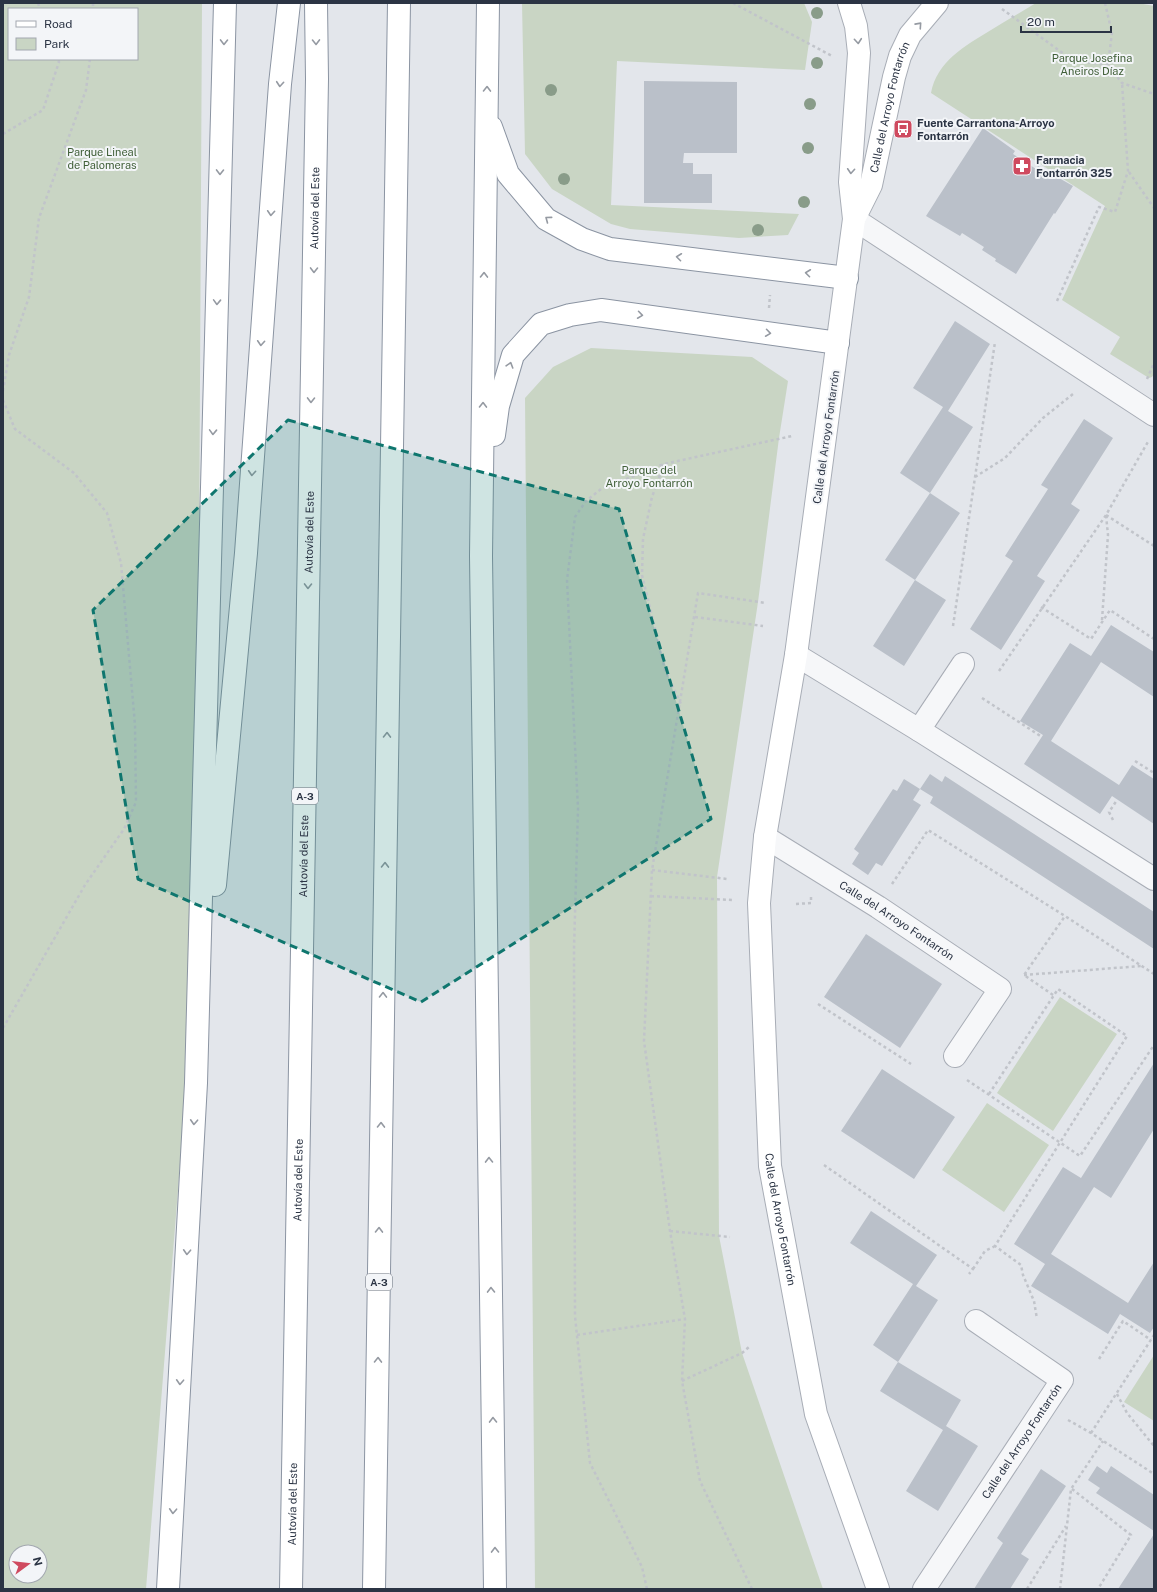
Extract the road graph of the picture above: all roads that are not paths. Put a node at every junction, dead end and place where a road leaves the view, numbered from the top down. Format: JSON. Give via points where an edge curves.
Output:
{"nodes":[{"id":1,"x":224,"y":3,"type":"edge"},
{"id":2,"x":289,"y":3,"type":"edge"},
{"id":3,"x":316,"y":3,"type":"edge"},
{"id":4,"x":399,"y":3,"type":"edge"},
{"id":5,"x":488,"y":3,"type":"edge"},
{"id":6,"x":849,"y":3,"type":"edge"},
{"id":7,"x":937,"y":3,"type":"edge"},
{"id":8,"x":486,"y":114,"type":"junction"},
{"id":9,"x":854,"y":219,"type":"junction"},
{"id":10,"x":847,"y":278,"type":"junction"},
{"id":11,"x":838,"y":343,"type":"junction"},
{"id":12,"x":1153,"y":418,"type":"edge"},
{"id":13,"x":481,"y":556,"type":"junction"},
{"id":14,"x":796,"y":655,"type":"junction"},
{"id":15,"x":963,"y":664,"type":"dead end"},
{"id":16,"x":920,"y":730,"type":"junction"},
{"id":17,"x":765,"y":837,"type":"junction"},
{"id":18,"x":1154,"y":879,"type":"edge"},
{"id":19,"x":955,"y":1056,"type":"dead end"},
{"id":20,"x":196,"y":1083,"type":"junction"},
{"id":21,"x":976,"y":1321,"type":"dead end"},
{"id":22,"x":378,"y":1400,"type":"junction"},
{"id":23,"x":168,"y":1589,"type":"edge"},
{"id":24,"x":291,"y":1589,"type":"edge"},
{"id":25,"x":374,"y":1589,"type":"edge"},
{"id":26,"x":389,"y":1589,"type":"edge"},
{"id":27,"x":495,"y":1589,"type":"edge"},
{"id":28,"x":878,"y":1589,"type":"edge"},
{"id":29,"x":924,"y":1589,"type":"edge"}],
"edges":[{"from":1,"to":20,"type":"main road","one_way":true},
{"from":2,"to":20,"type":"main road","one_way":true,"via":[[280,84],[246,553]]},
{"from":3,"to":24,"type":"main road","name":"Autovía del Este","number":"A-3","one_way":true,"via":[[317,87]]},
{"from":22,"to":4,"type":"main road","number":"A-3","one_way":true},
{"from":8,"to":5,"type":"main road","one_way":true},
{"from":6,"to":9,"type":"main road","name":"Calle del Arroyo Fontarrón","one_way":true,"via":[[856,26],[859,53],[850,182]]},
{"from":9,"to":7,"type":"main road","name":"Calle del Arroyo Fontarrón","one_way":true,"via":[[871,185],[900,56],[910,35]]},
{"from":10,"to":8,"type":"main road","one_way":true,"via":[[610,249],[582,239],[546,219],[508,174]]},
{"from":13,"to":8,"type":"main road","one_way":true},
{"from":9,"to":10,"type":"main road","name":"Calle del Arroyo Fontarrón"},
{"from":9,"to":12,"type":"street"},
{"from":10,"to":11,"type":"main road","name":"Calle del Arroyo Fontarrón"},
{"from":13,"to":11,"type":"main road","one_way":true,"via":[[498,406],[513,355],[541,324],[570,315],[601,310]]},
{"from":11,"to":14,"type":"main road","name":"Calle del Arroyo Fontarrón"},
{"from":27,"to":13,"type":"main road","one_way":true},
{"from":14,"to":16,"type":"street"},
{"from":14,"to":17,"type":"main road","name":"Calle del Arroyo Fontarrón"},
{"from":15,"to":16,"type":"street"},
{"from":16,"to":18,"type":"street"},
{"from":17,"to":19,"type":"street","name":"Calle del Arroyo Fontarrón","via":[[878,906],[1000,989]]},
{"from":17,"to":28,"type":"main road","name":"Calle del Arroyo Fontarrón","via":[[759,910],[770,1166],[816,1414]]},
{"from":20,"to":23,"type":"main road","one_way":true},
{"from":21,"to":29,"type":"street","name":"Calle del Arroyo Fontarrón","via":[[1062,1380]]},
{"from":22,"to":25,"type":"main road","number":"A-3"},
{"from":22,"to":26,"type":"main road"}]}
